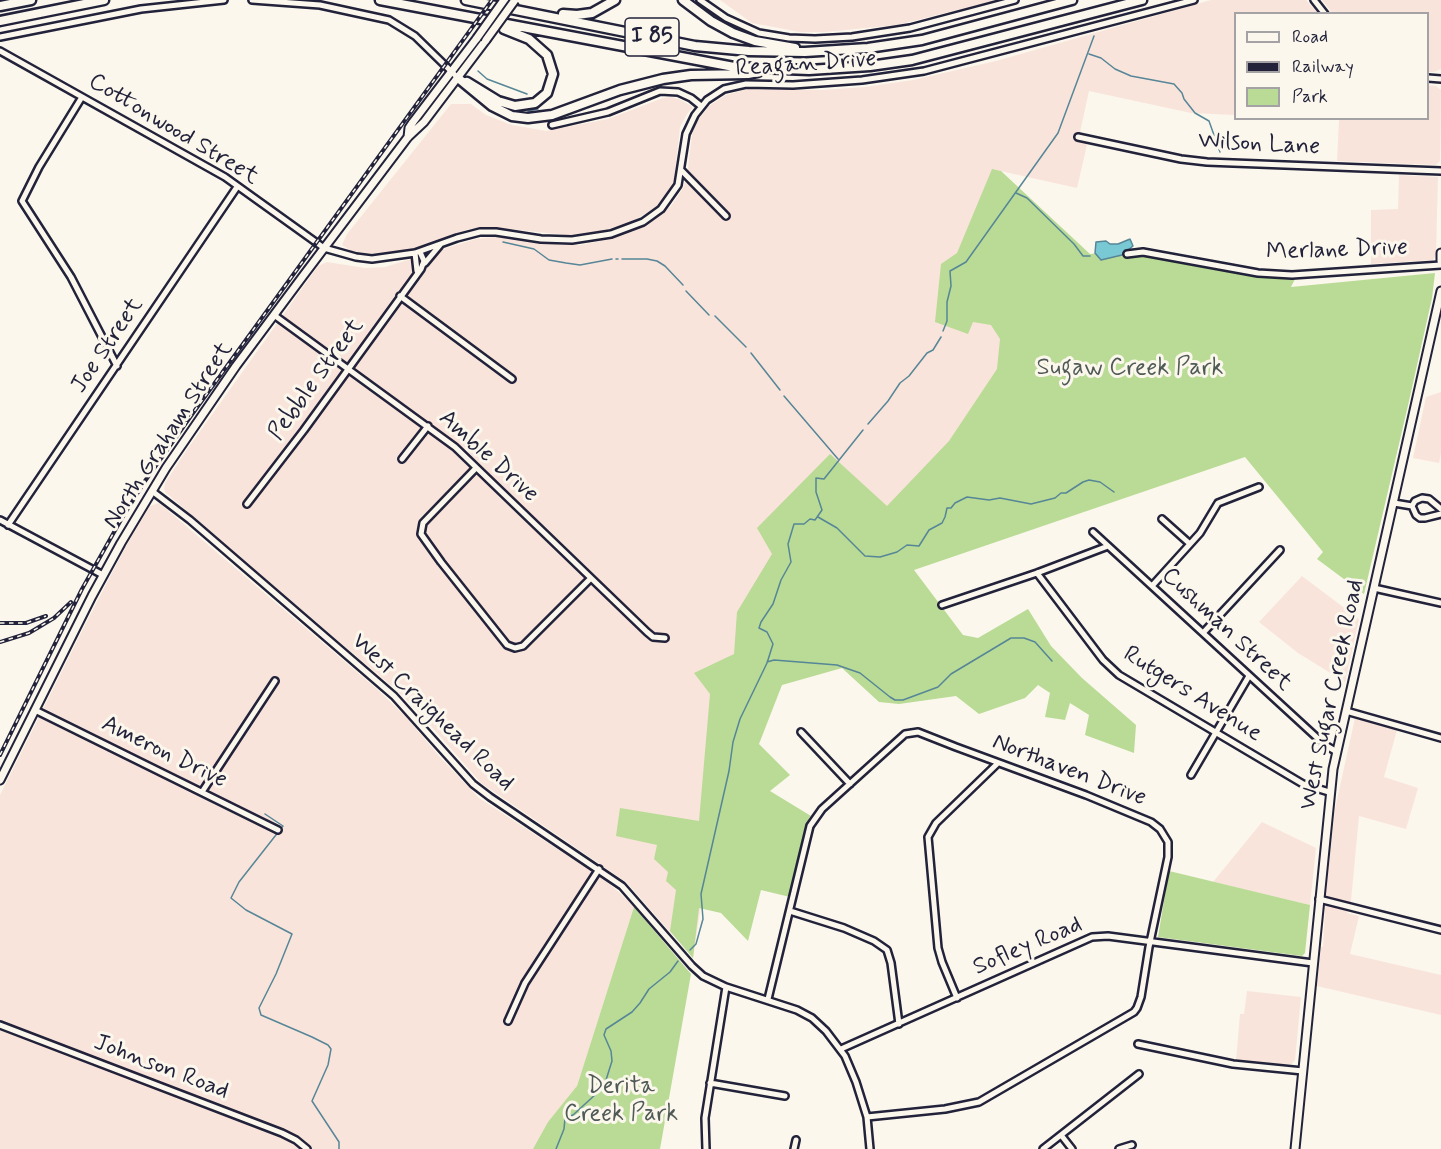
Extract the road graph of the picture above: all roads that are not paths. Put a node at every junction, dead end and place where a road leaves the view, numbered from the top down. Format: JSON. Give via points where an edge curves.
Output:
{"nodes":[{"id":1,"x":31,"y":0,"type":"edge"},
{"id":2,"x":104,"y":0,"type":"edge"},
{"id":3,"x":224,"y":0,"type":"edge"},
{"id":4,"x":252,"y":0,"type":"edge"},
{"id":5,"x":380,"y":0,"type":"edge"},
{"id":6,"x":466,"y":0,"type":"edge"},
{"id":7,"x":504,"y":0,"type":"edge"},
{"id":8,"x":515,"y":0,"type":"edge"},
{"id":9,"x":615,"y":0,"type":"edge"},
{"id":10,"x":683,"y":0,"type":"edge"},
{"id":11,"x":700,"y":0,"type":"edge"},
{"id":12,"x":1015,"y":0,"type":"edge"},
{"id":13,"x":1072,"y":0,"type":"edge"},
{"id":14,"x":1142,"y":0,"type":"edge"},
{"id":15,"x":1194,"y":0,"type":"edge"},
{"id":16,"x":1314,"y":0,"type":"edge"},
{"id":17,"x":0,"y":6,"type":"edge"},
{"id":18,"x":520,"y":10,"type":"junction"},
{"id":19,"x":1323,"y":12,"type":"edge"},
{"id":20,"x":442,"y":13,"type":"junction"},
{"id":21,"x":0,"y":21,"type":"edge"},
{"id":22,"x":0,"y":37,"type":"edge"},
{"id":23,"x":0,"y":51,"type":"edge"},
{"id":24,"x":840,"y":51,"type":"junction"},
{"id":25,"x":767,"y":70,"type":"junction"},
{"id":26,"x":454,"y":74,"type":"junction"},
{"id":27,"x":82,"y":96,"type":"junction"},
{"id":28,"x":701,"y":106,"type":"junction"},
{"id":29,"x":552,"y":125,"type":"dead end"},
{"id":30,"x":1078,"y":137,"type":"dead end"},
{"id":31,"x":682,"y":171,"type":"junction"},
{"id":32,"x":1441,"y":171,"type":"edge"},
{"id":33,"x":237,"y":187,"type":"junction"},
{"id":34,"x":726,"y":216,"type":"dead end"},
{"id":35,"x":440,"y":244,"type":"junction"},
{"id":36,"x":324,"y":248,"type":"junction"},
{"id":37,"x":418,"y":252,"type":"junction"},
{"id":38,"x":1441,"y":253,"type":"edge"},
{"id":39,"x":1128,"y":254,"type":"dead end"},
{"id":40,"x":1441,"y":263,"type":"edge"},
{"id":41,"x":420,"y":269,"type":"junction"},
{"id":42,"x":415,"y":275,"type":"junction"},
{"id":43,"x":1441,"y":291,"type":"edge"},
{"id":44,"x":400,"y":296,"type":"junction"},
{"id":45,"x":274,"y":315,"type":"junction"},
{"id":46,"x":117,"y":366,"type":"junction"},
{"id":47,"x":348,"y":368,"type":"junction"},
{"id":48,"x":512,"y":379,"type":"dead end"},
{"id":49,"x":428,"y":426,"type":"junction"},
{"id":50,"x":402,"y":459,"type":"dead end"},
{"id":51,"x":477,"y":468,"type":"junction"},
{"id":52,"x":1259,"y":488,"type":"dead end"},
{"id":53,"x":152,"y":491,"type":"junction"},
{"id":54,"x":1394,"y":502,"type":"junction"},
{"id":55,"x":247,"y":504,"type":"dead end"},
{"id":56,"x":1412,"y":506,"type":"junction"},
{"id":57,"x":1441,"y":509,"type":"edge"},
{"id":58,"x":1441,"y":514,"type":"edge"},
{"id":59,"x":1162,"y":519,"type":"dead end"},
{"id":60,"x":0,"y":520,"type":"edge"},
{"id":61,"x":9,"y":525,"type":"junction"},
{"id":62,"x":1093,"y":532,"type":"dead end"},
{"id":63,"x":1190,"y":544,"type":"junction"},
{"id":64,"x":1108,"y":546,"type":"junction"},
{"id":65,"x":1280,"y":550,"type":"dead end"},
{"id":66,"x":1037,"y":573,"type":"junction"},
{"id":67,"x":103,"y":575,"type":"junction"},
{"id":68,"x":590,"y":579,"type":"junction"},
{"id":69,"x":1152,"y":586,"type":"junction"},
{"id":70,"x":1374,"y":588,"type":"junction"},
{"id":71,"x":1441,"y":603,"type":"edge"},
{"id":72,"x":942,"y":605,"type":"dead end"},
{"id":73,"x":1203,"y":633,"type":"junction"},
{"id":74,"x":664,"y":638,"type":"dead end"},
{"id":75,"x":1250,"y":676,"type":"junction"},
{"id":76,"x":276,"y":681,"type":"dead end"},
{"id":77,"x":34,"y":710,"type":"junction"},
{"id":78,"x":1346,"y":711,"type":"junction"},
{"id":79,"x":801,"y":732,"type":"dead end"},
{"id":80,"x":1216,"y":733,"type":"junction"},
{"id":81,"x":1441,"y":738,"type":"edge"},
{"id":82,"x":1337,"y":752,"type":"junction"},
{"id":83,"x":998,"y":763,"type":"junction"},
{"id":84,"x":1191,"y":775,"type":"dead end"},
{"id":85,"x":0,"y":780,"type":"edge"},
{"id":86,"x":850,"y":784,"type":"junction"},
{"id":87,"x":202,"y":792,"type":"junction"},
{"id":88,"x":1329,"y":792,"type":"junction"},
{"id":89,"x":278,"y":830,"type":"dead end"},
{"id":90,"x":599,"y":869,"type":"junction"},
{"id":91,"x":1319,"y":899,"type":"junction"},
{"id":92,"x":790,"y":911,"type":"junction"},
{"id":93,"x":1441,"y":930,"type":"edge"},
{"id":94,"x":1150,"y":942,"type":"junction"},
{"id":95,"x":1313,"y":963,"type":"junction"},
{"id":96,"x":726,"y":987,"type":"junction"},
{"id":97,"x":957,"y":998,"type":"junction"},
{"id":98,"x":768,"y":999,"type":"junction"},
{"id":99,"x":508,"y":1022,"type":"dead end"},
{"id":100,"x":899,"y":1024,"type":"junction"},
{"id":101,"x":0,"y":1025,"type":"edge"},
{"id":102,"x":1138,"y":1044,"type":"dead end"},
{"id":103,"x":841,"y":1048,"type":"junction"},
{"id":104,"x":1303,"y":1071,"type":"junction"},
{"id":105,"x":1139,"y":1074,"type":"dead end"},
{"id":106,"x":710,"y":1083,"type":"junction"},
{"id":107,"x":784,"y":1096,"type":"dead end"},
{"id":108,"x":867,"y":1117,"type":"junction"},
{"id":109,"x":1061,"y":1135,"type":"junction"},
{"id":110,"x":796,"y":1140,"type":"dead end"},
{"id":111,"x":1131,"y":1145,"type":"dead end"},
{"id":112,"x":307,"y":1149,"type":"edge"},
{"id":113,"x":706,"y":1149,"type":"edge"},
{"id":114,"x":794,"y":1149,"type":"edge"},
{"id":115,"x":870,"y":1149,"type":"edge"},
{"id":116,"x":1043,"y":1149,"type":"edge"},
{"id":117,"x":1072,"y":1149,"type":"edge"},
{"id":118,"x":1119,"y":1149,"type":"edge"},
{"id":119,"x":1295,"y":1149,"type":"edge"}],
"edges":[{"from":1,"to":17,"type":"highway"},
{"from":2,"to":21,"type":"highway"},
{"from":3,"to":22,"type":"street","via":[[141,9]]},
{"from":4,"to":26,"type":"street","via":[[320,5],[389,20],[415,36]]},
{"from":5,"to":20,"type":"highway","number":"I 85"},
{"from":6,"to":18,"type":"highway","number":"I 85"},
{"from":7,"to":26,"type":"main road","name":"North Graham Street","bridge":true},
{"from":8,"to":26,"type":"main road","name":"North Graham Street","bridge":true,"via":[[486,40]]},
{"from":9,"to":18,"type":"highway","via":[[582,15]]},
{"from":10,"to":24,"type":"highway","via":[[711,21],[748,38],[790,47]]},
{"from":11,"to":12,"type":"street","via":[[726,18],[759,33],[815,39],[910,28]]},
{"from":13,"to":24,"type":"highway","number":"I 85","via":[[922,39]]},
{"from":14,"to":25,"type":"highway","number":"I 85","via":[[912,60],[844,69]]},
{"from":15,"to":28,"type":"street","name":"Reagan Drive","via":[[924,71],[839,82],[746,84],[724,89]]},
{"from":16,"to":19,"type":"street"},
{"from":18,"to":24,"type":"highway","number":"I 85","via":[[721,50]]},
{"from":20,"to":25,"type":"highway","number":"I 85","via":[[704,62]]},
{"from":20,"to":26,"type":"highway","via":[[521,35],[544,52],[552,81],[540,100],[515,106],[498,101]]},
{"from":23,"to":27,"type":"street","name":"Cottonwood Street"},
{"from":25,"to":26,"type":"highway","via":[[663,79],[552,115],[528,118],[512,116],[492,106]]},
{"from":26,"to":36,"type":"main road","name":"North Graham Street","via":[[423,122],[408,136]]},
{"from":27,"to":33,"type":"street","name":"Cottonwood Street"},
{"from":27,"to":46,"type":"street","via":[[22,201],[71,277]]},
{"from":28,"to":29,"type":"street","via":[[685,94],[660,91],[608,112]]},
{"from":28,"to":31,"type":"street","name":"Reagan Drive","via":[[686,134]]},
{"from":30,"to":32,"type":"street","name":"Wilson Lane","via":[[1207,162]]},
{"from":31,"to":34,"type":"street"},
{"from":31,"to":35,"type":"street","name":"Reagan Drive","via":[[674,194],[661,209],[643,222],[611,234],[564,240],[486,232]]},
{"from":33,"to":36,"type":"street","name":"Cottonwood Street"},
{"from":33,"to":46,"type":"street","name":"Joe Street"},
{"from":35,"to":37,"type":"street","name":"Reagan Drive"},
{"from":35,"to":41,"type":"street","name":"Pebble Street"},
{"from":36,"to":37,"type":"street","name":"Reagan Drive","via":[[367,259]]},
{"from":36,"to":45,"type":"main road","name":"North Graham Street"},
{"from":37,"to":41,"type":"street","via":[[424,261]]},
{"from":37,"to":42,"type":"street"},
{"from":38,"to":40,"type":"main road"},
{"from":39,"to":40,"type":"street","name":"Merlane Drive","via":[[1143,252],[1292,275]]},
{"from":41,"to":42,"type":"street","name":"Pebble Street"},
{"from":42,"to":44,"type":"street","name":"Pebble Street"},
{"from":43,"to":54,"type":"main road","name":"West Sugar Creek Road"},
{"from":44,"to":47,"type":"street","name":"Pebble Street"},
{"from":44,"to":48,"type":"street"},
{"from":45,"to":47,"type":"street","name":"Amble Drive"},
{"from":45,"to":53,"type":"main road","name":"North Graham Street"},
{"from":46,"to":61,"type":"street","name":"Joe Street"},
{"from":47,"to":49,"type":"street","name":"Amble Drive"},
{"from":47,"to":55,"type":"street","name":"Pebble Street"},
{"from":49,"to":50,"type":"street"},
{"from":49,"to":51,"type":"street","name":"Amble Drive"},
{"from":51,"to":68,"type":"street","name":"Amble Drive"},
{"from":51,"to":68,"type":"street","via":[[423,522],[422,536],[507,645],[523,646]]},
{"from":52,"to":63,"type":"street","via":[[1218,503]]},
{"from":53,"to":67,"type":"main road","name":"North Graham Street"},
{"from":53,"to":90,"type":"street","name":"West Craighead Road","via":[[394,696],[473,784]]},
{"from":54,"to":56,"type":"street"},
{"from":54,"to":70,"type":"main road","name":"West Sugar Creek Road"},
{"from":56,"to":57,"type":"street","via":[[1422,498]]},
{"from":56,"to":58,"type":"street","via":[[1420,518]]},
{"from":59,"to":63,"type":"street"},
{"from":60,"to":61,"type":"street"},
{"from":61,"to":67,"type":"street"},
{"from":62,"to":64,"type":"street","name":"Cushman Street"},
{"from":63,"to":69,"type":"street"},
{"from":64,"to":66,"type":"street"},
{"from":64,"to":69,"type":"street","name":"Cushman Street"},
{"from":65,"to":73,"type":"street"},
{"from":66,"to":72,"type":"street"},
{"from":66,"to":80,"type":"street","name":"Rutgers Avenue","via":[[1112,670]]},
{"from":67,"to":77,"type":"main road","name":"North Graham Street"},
{"from":68,"to":74,"type":"street","name":"Amble Drive","via":[[653,637]]},
{"from":69,"to":73,"type":"street","name":"Cushman Street"},
{"from":70,"to":71,"type":"street"},
{"from":70,"to":78,"type":"main road","name":"West Sugar Creek Road"},
{"from":73,"to":75,"type":"street","name":"Cushman Street"},
{"from":75,"to":80,"type":"street"},
{"from":75,"to":82,"type":"street","name":"Cushman Street","via":[[1325,746]]},
{"from":76,"to":87,"type":"street"},
{"from":77,"to":85,"type":"main road","name":"North Graham Street"},
{"from":77,"to":87,"type":"street","name":"Ameron Drive"},
{"from":78,"to":81,"type":"street"},
{"from":78,"to":82,"type":"main road","name":"West Sugar Creek Road"},
{"from":79,"to":86,"type":"street"},
{"from":80,"to":84,"type":"street"},
{"from":80,"to":88,"type":"street","name":"Rutgers Avenue","via":[[1303,784]]},
{"from":82,"to":88,"type":"main road","name":"West Sugar Creek Road"},
{"from":83,"to":86,"type":"street","name":"Northaven Drive","via":[[909,732]]},
{"from":83,"to":94,"type":"street","name":"Northaven Drive","via":[[1160,829],[1168,851]]},
{"from":83,"to":97,"type":"street","via":[[936,823],[928,837],[938,948]]},
{"from":86,"to":92,"type":"street","name":"Northaven Drive","via":[[819,812],[810,826]]},
{"from":87,"to":89,"type":"street","name":"Ameron Drive"},
{"from":88,"to":91,"type":"main road","name":"West Sugar Creek Road"},
{"from":90,"to":96,"type":"street","name":"West Craighead Road","via":[[633,897],[692,966]]},
{"from":90,"to":99,"type":"street","via":[[525,984]]},
{"from":91,"to":93,"type":"street"},
{"from":91,"to":95,"type":"main road","name":"West Sugar Creek Road"},
{"from":92,"to":98,"type":"street","name":"Northaven Drive"},
{"from":92,"to":100,"type":"street","via":[[844,927],[887,950]]},
{"from":94,"to":95,"type":"street","name":"Sofley Road"},
{"from":94,"to":97,"type":"street","name":"Sofley Road","via":[[1092,937]]},
{"from":94,"to":108,"type":"street","name":"Northaven Drive","via":[[1141,997],[1130,1015],[979,1102]]},
{"from":95,"to":104,"type":"main road","name":"West Sugar Creek Road"},
{"from":96,"to":98,"type":"street","name":"West Craighead Road"},
{"from":96,"to":106,"type":"street"},
{"from":97,"to":100,"type":"street","name":"Sofley Road"},
{"from":98,"to":103,"type":"street","name":"West Craighead Road","via":[[812,1018]]},
{"from":100,"to":103,"type":"street","name":"Sofley Road"},
{"from":101,"to":112,"type":"street","name":"Johnson Road","via":[[282,1133]]},
{"from":102,"to":104,"type":"street","via":[[1233,1064]]},
{"from":103,"to":108,"type":"street","name":"West Craighead Road"},
{"from":104,"to":119,"type":"main road","name":"West Sugar Creek Road"},
{"from":105,"to":109,"type":"street"},
{"from":106,"to":107,"type":"street"},
{"from":106,"to":113,"type":"street","via":[[704,1125]]},
{"from":108,"to":115,"type":"street","name":"West Craighead Road"},
{"from":109,"to":116,"type":"street"},
{"from":109,"to":117,"type":"street"},
{"from":110,"to":114,"type":"street"},
{"from":111,"to":118,"type":"street"}]}
